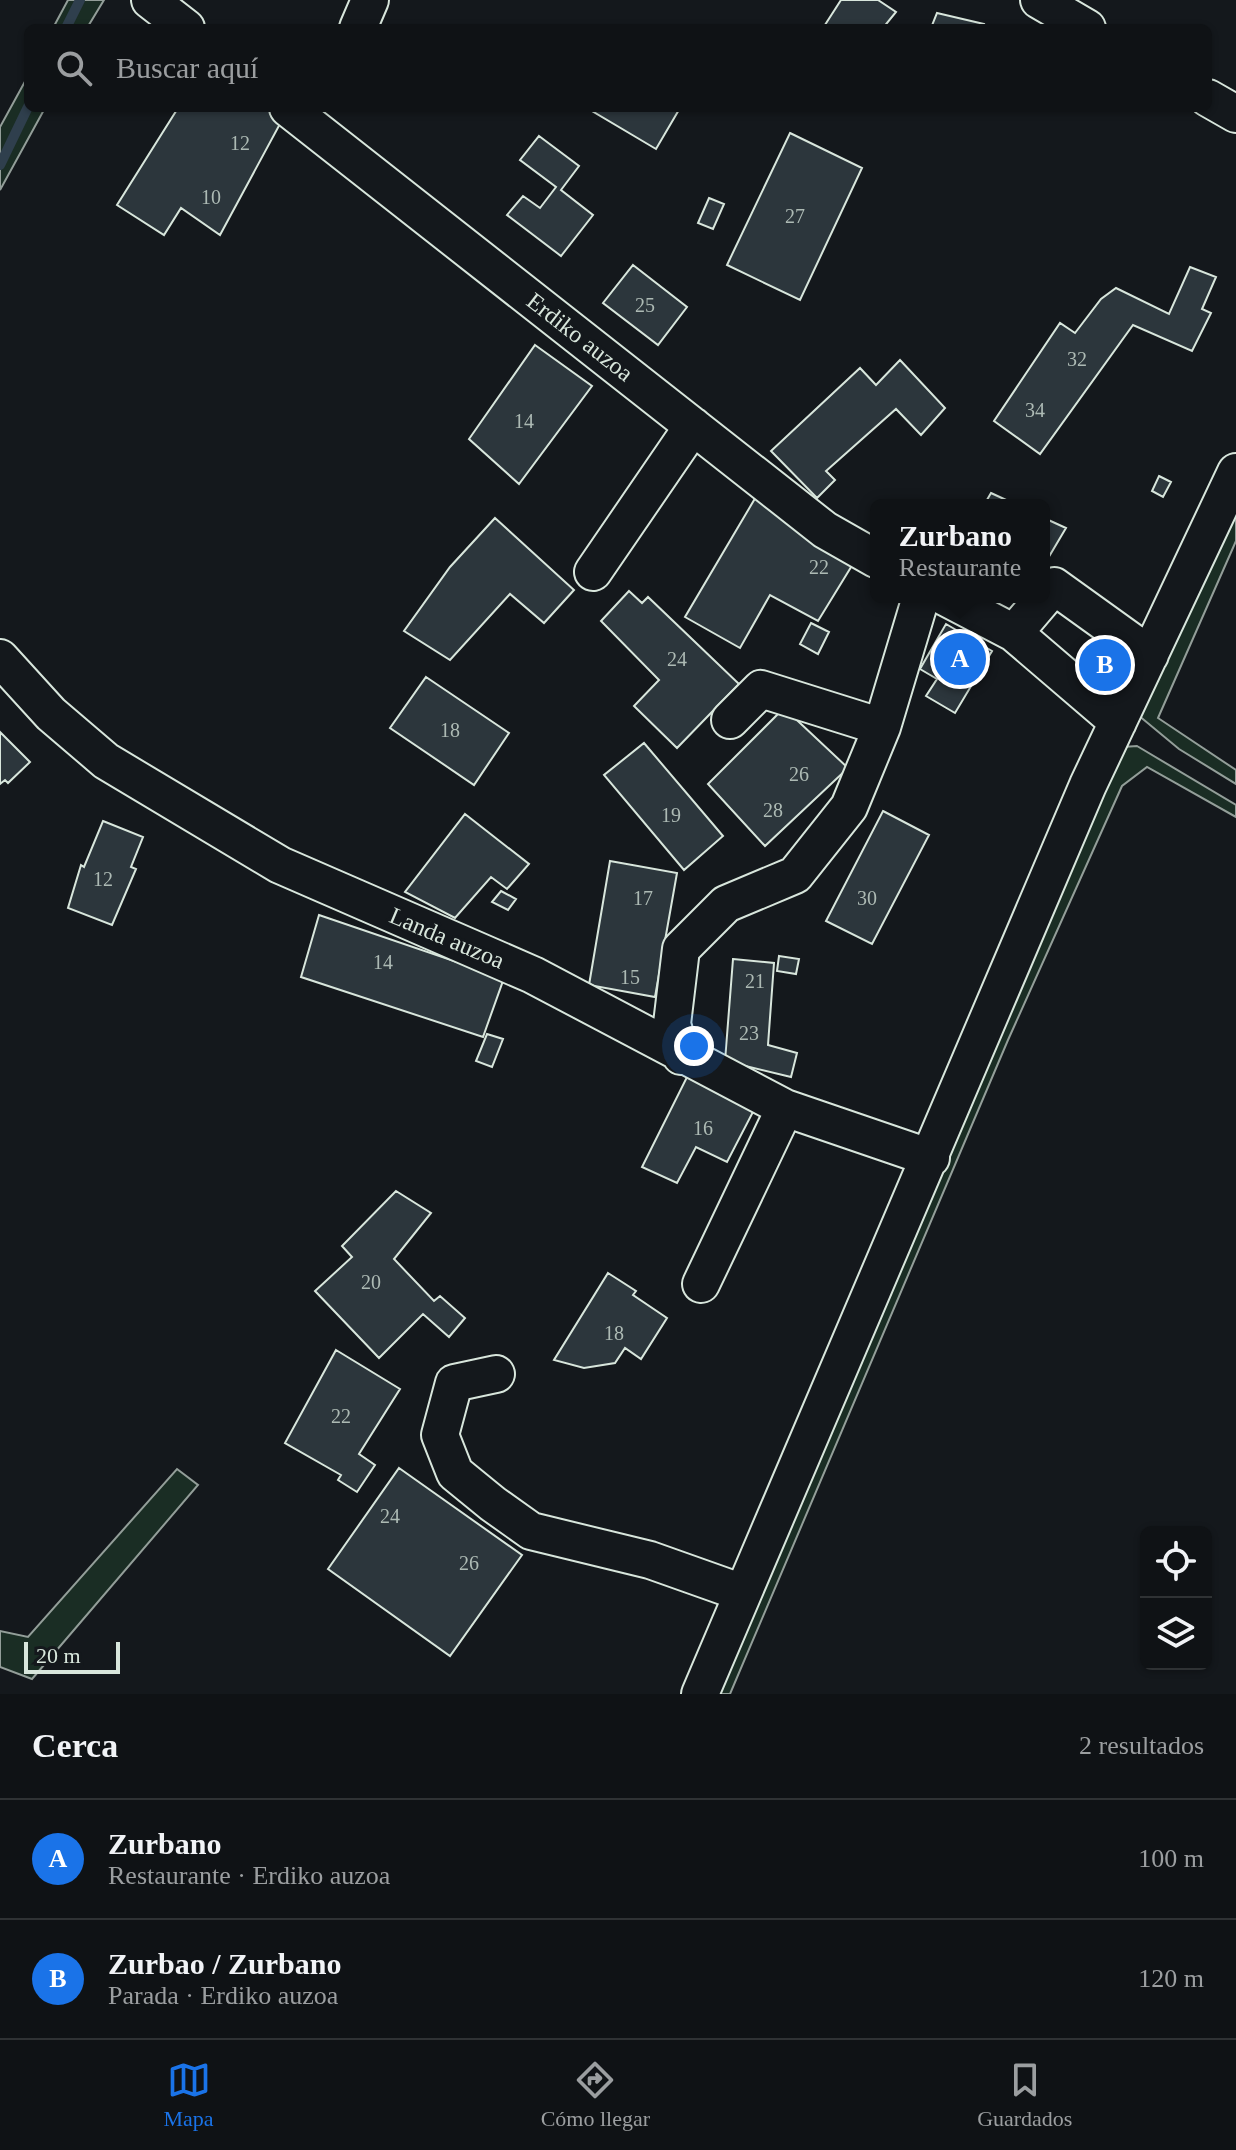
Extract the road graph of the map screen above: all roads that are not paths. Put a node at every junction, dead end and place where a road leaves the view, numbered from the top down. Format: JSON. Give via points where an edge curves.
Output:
{"nodes":[{"id":1,"x":150,"y":0,"type":"edge"},
{"id":2,"x":370,"y":0,"type":"edge"},
{"id":3,"x":1039,"y":0,"type":"edge"},
{"id":4,"x":181,"y":24,"type":"edge"},
{"id":5,"x":360,"y":24,"type":"edge"},
{"id":6,"x":1080,"y":24,"type":"edge"},
{"id":7,"x":1212,"y":100,"type":"edge"},
{"id":8,"x":303,"y":113,"type":"edge"},
{"id":9,"x":1236,"y":114,"type":"edge"},
{"id":10,"x":693,"y":426,"type":"junction"},
{"id":11,"x":1236,"y":472,"type":"edge"},
{"id":12,"x":870,"y":556,"type":"edge"},
{"id":13,"x":593,"y":572,"type":"dead end"},
{"id":14,"x":1050,"y":591,"type":"edge"},
{"id":15,"x":919,"y":603,"type":"edge"},
{"id":16,"x":956,"y":603,"type":"edge"},
{"id":17,"x":1040,"y":603,"type":"edge"},
{"id":18,"x":1014,"y":633,"type":"junction"},
{"id":19,"x":1150,"y":655,"type":"junction"},
{"id":20,"x":0,"y":658,"type":"edge"},
{"id":21,"x":730,"y":720,"type":"dead end"},
{"id":22,"x":1118,"y":722,"type":"junction"},
{"id":23,"x":882,"y":727,"type":"junction"},
{"id":24,"x":681,"y":1056,"type":"junction"},
{"id":25,"x":785,"y":1108,"type":"junction"},
{"id":26,"x":931,"y":1158,"type":"junction"},
{"id":27,"x":701,"y":1284,"type":"dead end"},
{"id":28,"x":496,"y":1374,"type":"dead end"},
{"id":29,"x":743,"y":1593,"type":"junction"},
{"id":30,"x":700,"y":1694,"type":"edge"}],
"edges":[{"from":1,"to":4,"type":"street"},
{"from":2,"to":5,"type":"street"},
{"from":3,"to":6,"type":"street"},
{"from":7,"to":9,"type":"street"},
{"from":8,"to":10,"type":"street","name":"Erdiko auzoa"},
{"from":10,"to":12,"type":"street","name":"Erdiko auzoa","via":[[825,530]]},
{"from":10,"to":13,"type":"street"},
{"from":11,"to":19,"type":"street"},
{"from":14,"to":19,"type":"street","via":[[1054,586]]},
{"from":15,"to":23,"type":"street"},
{"from":16,"to":18,"type":"street"},
{"from":17,"to":18,"type":"street"},
{"from":18,"to":22,"type":"street"},
{"from":19,"to":22,"type":"street"},
{"from":20,"to":24,"type":"street","name":"Landa auzoa","via":[[62,724],[167,801],[280,865],[533,975]]},
{"from":21,"to":23,"type":"street","via":[[761,689]]},
{"from":22,"to":26,"type":"street"},
{"from":23,"to":24,"type":"street","via":[[849,807],[795,875],[726,904],[681,949],[672,1024]]},
{"from":24,"to":25,"type":"street","name":"Landa auzoa"},
{"from":25,"to":26,"type":"street","name":"Landa auzoa"},
{"from":25,"to":27,"type":"street"},
{"from":26,"to":29,"type":"street"},
{"from":28,"to":29,"type":"street","via":[[454,1383],[440,1435],[455,1473],[531,1531],[650,1560]]},
{"from":29,"to":30,"type":"street"}]}
